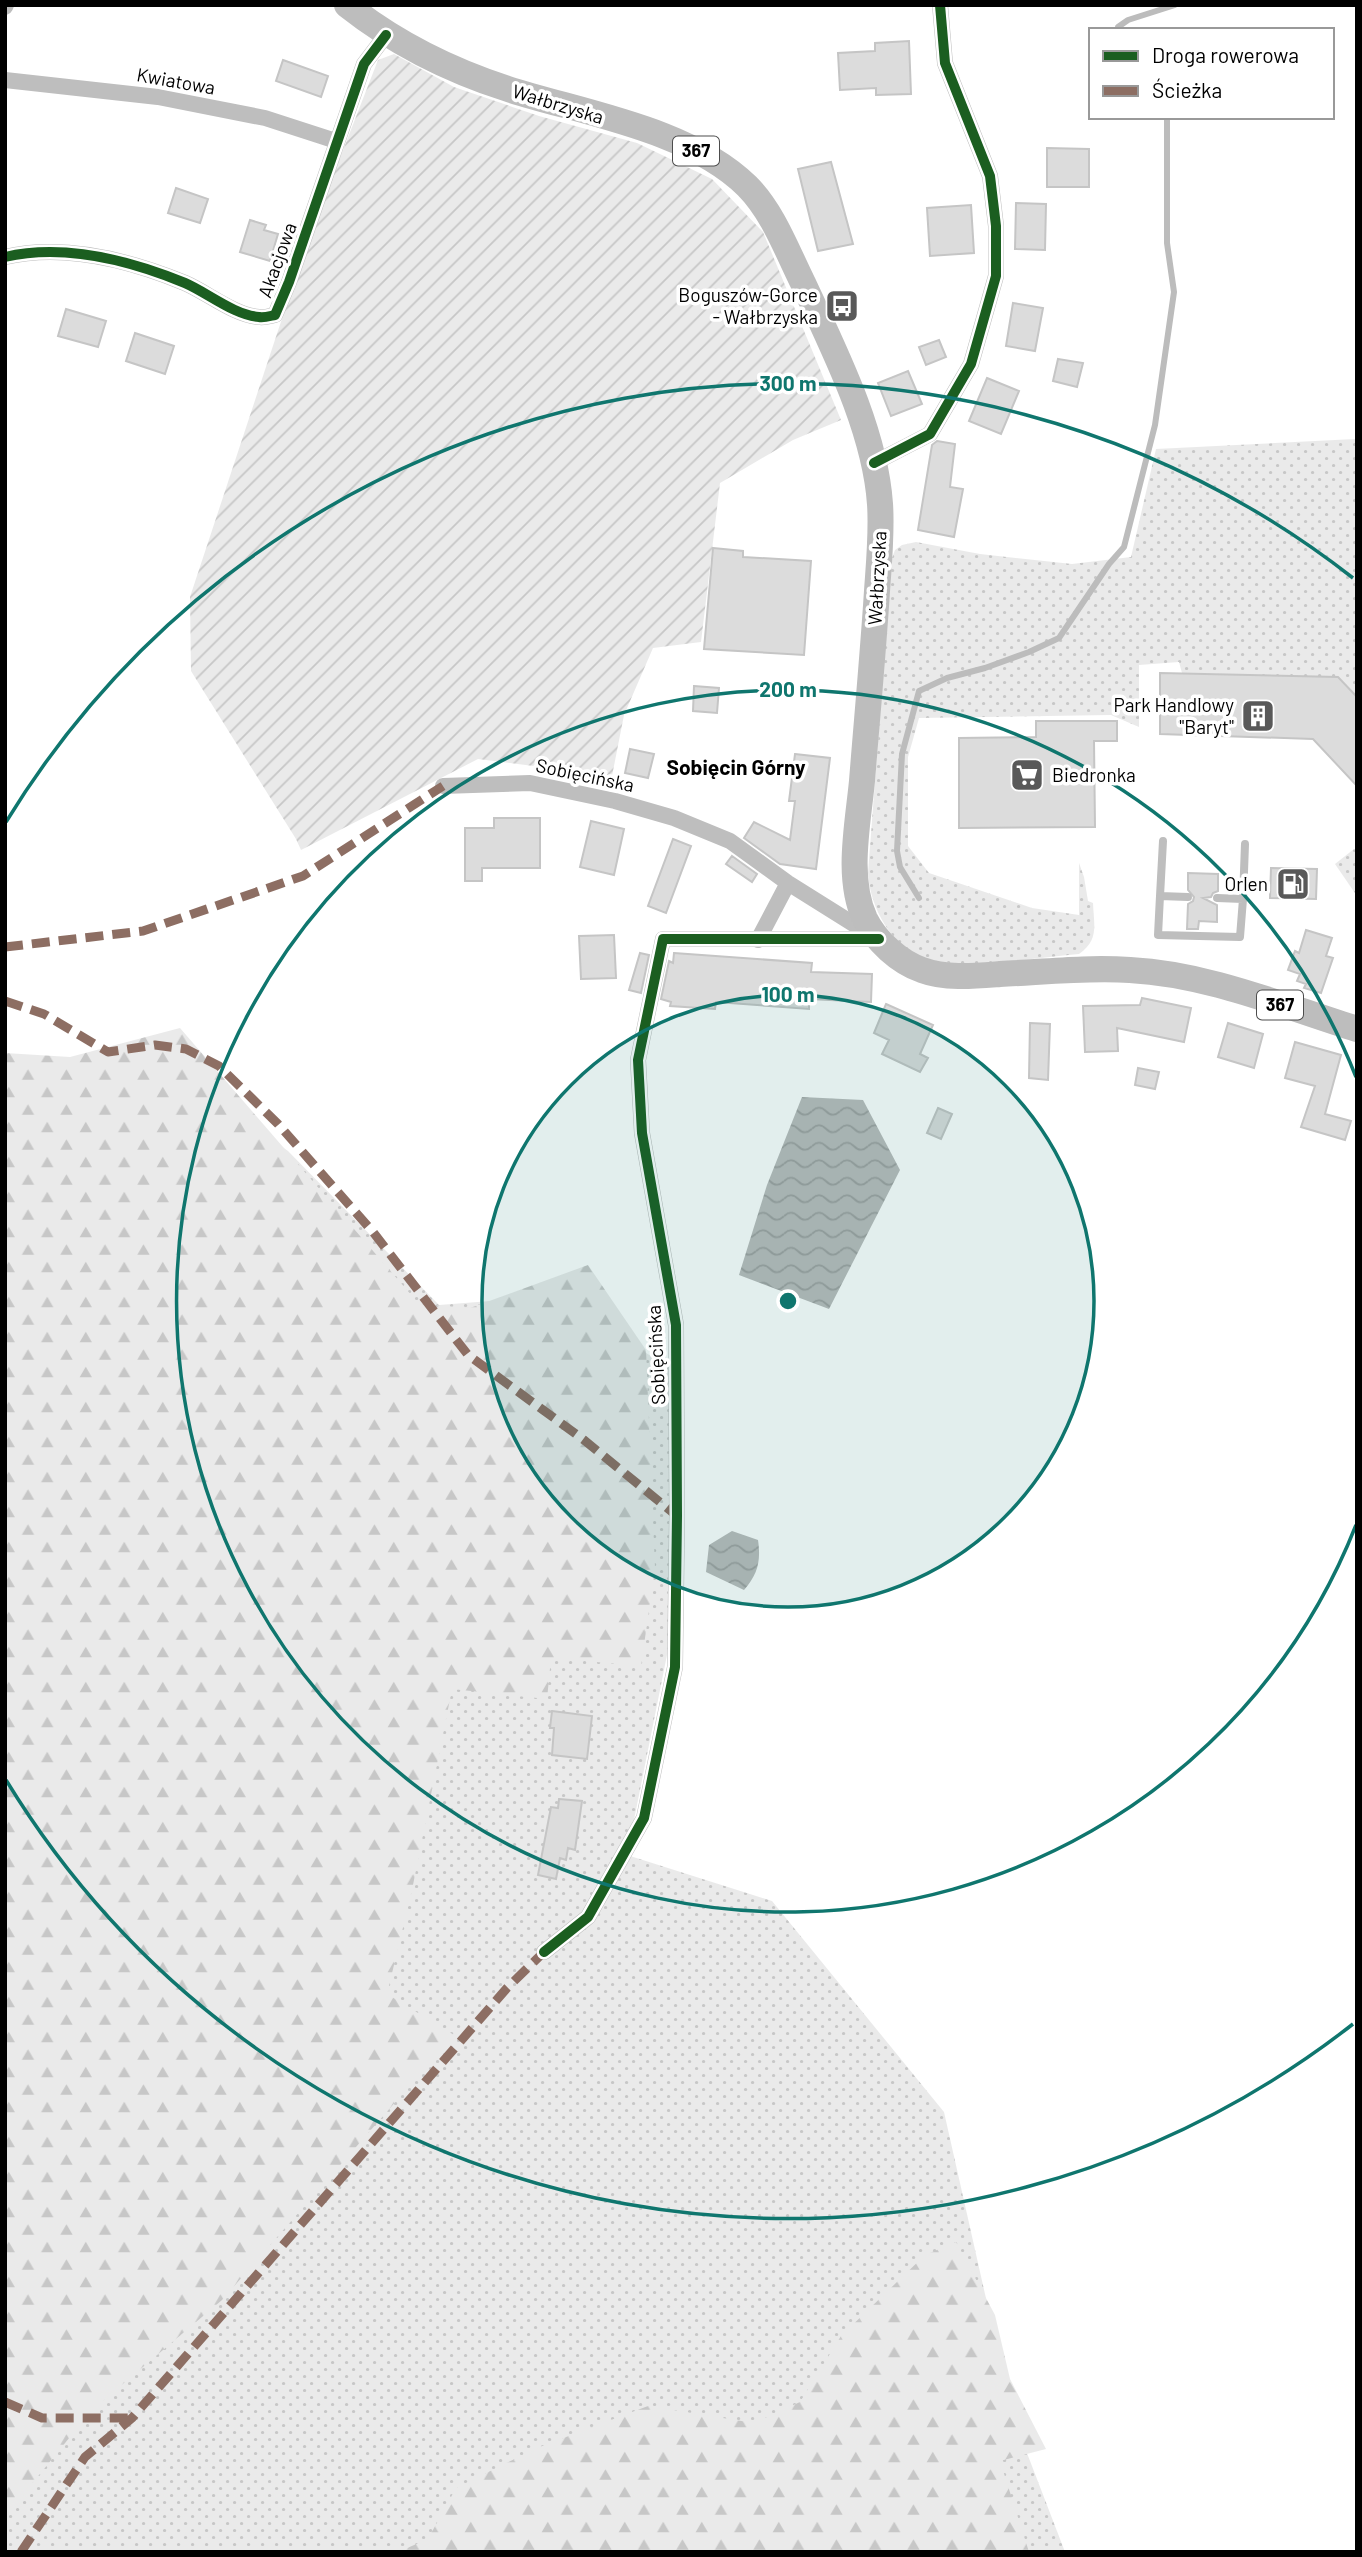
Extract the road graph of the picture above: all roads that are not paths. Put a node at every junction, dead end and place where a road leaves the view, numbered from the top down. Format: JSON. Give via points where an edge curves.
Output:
{"nodes":[{"id":1,"x":347,"y":5,"type":"edge"},
{"id":2,"x":940,"y":5,"type":"edge"},
{"id":3,"x":386,"y":35,"type":"junction"},
{"id":4,"x":5,"y":80,"type":"edge"},
{"id":5,"x":336,"y":141,"type":"junction"},
{"id":6,"x":5,"y":257,"type":"edge"},
{"id":7,"x":874,"y":463,"type":"junction"},
{"id":8,"x":443,"y":786,"type":"dead end"},
{"id":9,"x":1163,"y":841,"type":"dead end"},
{"id":10,"x":1245,"y":844,"type":"dead end"},
{"id":11,"x":788,"y":883,"type":"junction"},
{"id":12,"x":1160,"y":896,"type":"junction"},
{"id":13,"x":1188,"y":897,"type":"dead end"},
{"id":14,"x":1217,"y":898,"type":"dead end"},
{"id":15,"x":1243,"y":899,"type":"junction"},
{"id":16,"x":879,"y":939,"type":"junction"},
{"id":17,"x":758,"y":940,"type":"junction"},
{"id":18,"x":1357,"y":1028,"type":"edge"},
{"id":19,"x":544,"y":1952,"type":"dead end"}],
"edges":[{"from":1,"to":3,"type":"main road","name":"Wałbrzyska","number":"367"},
{"from":2,"to":7,"type":"street","via":[[945,63],[990,176],[996,276],[971,364],[930,434]]},
{"from":3,"to":5,"type":"street","name":"Akacjowa","via":[[364,64]]},
{"from":3,"to":7,"type":"main road","name":"Wałbrzyska","number":"367","via":[[504,88],[666,137],[714,159],[749,188],[777,229],[822,323]]},
{"from":4,"to":5,"type":"street","name":"Kwiatowa","via":[[158,97],[265,118]]},
{"from":5,"to":6,"type":"street","name":"Akacjowa","via":[[275,315],[260,318],[187,284],[90,254],[24,252]]},
{"from":7,"to":16,"type":"main road","name":"Wałbrzyska","number":"367","via":[[880,544],[856,850],[857,888],[865,918]]},
{"from":8,"to":11,"type":"street","name":"Sobięcińska","via":[[530,783],[615,800],[730,841]]},
{"from":9,"to":12,"type":"lane"},
{"from":10,"to":15,"type":"lane"},
{"from":11,"to":16,"type":"street","name":"Sobięcińska"},
{"from":11,"to":17,"type":"street"},
{"from":12,"to":13,"type":"lane"},
{"from":12,"to":15,"type":"lane","via":[[1158,935],[1240,937]]},
{"from":14,"to":15,"type":"lane"},
{"from":16,"to":17,"type":"street","name":"Sobięcińska"},
{"from":16,"to":18,"type":"main road","name":"Wałbrzyska","number":"367","via":[[896,956],[923,971],[962,976],[1135,970],[1203,981]]},
{"from":17,"to":19,"type":"street","name":"Sobięcińska","via":[[663,939],[638,1060],[642,1133],[676,1325],[675,1667],[644,1818],[588,1917]]}]}
